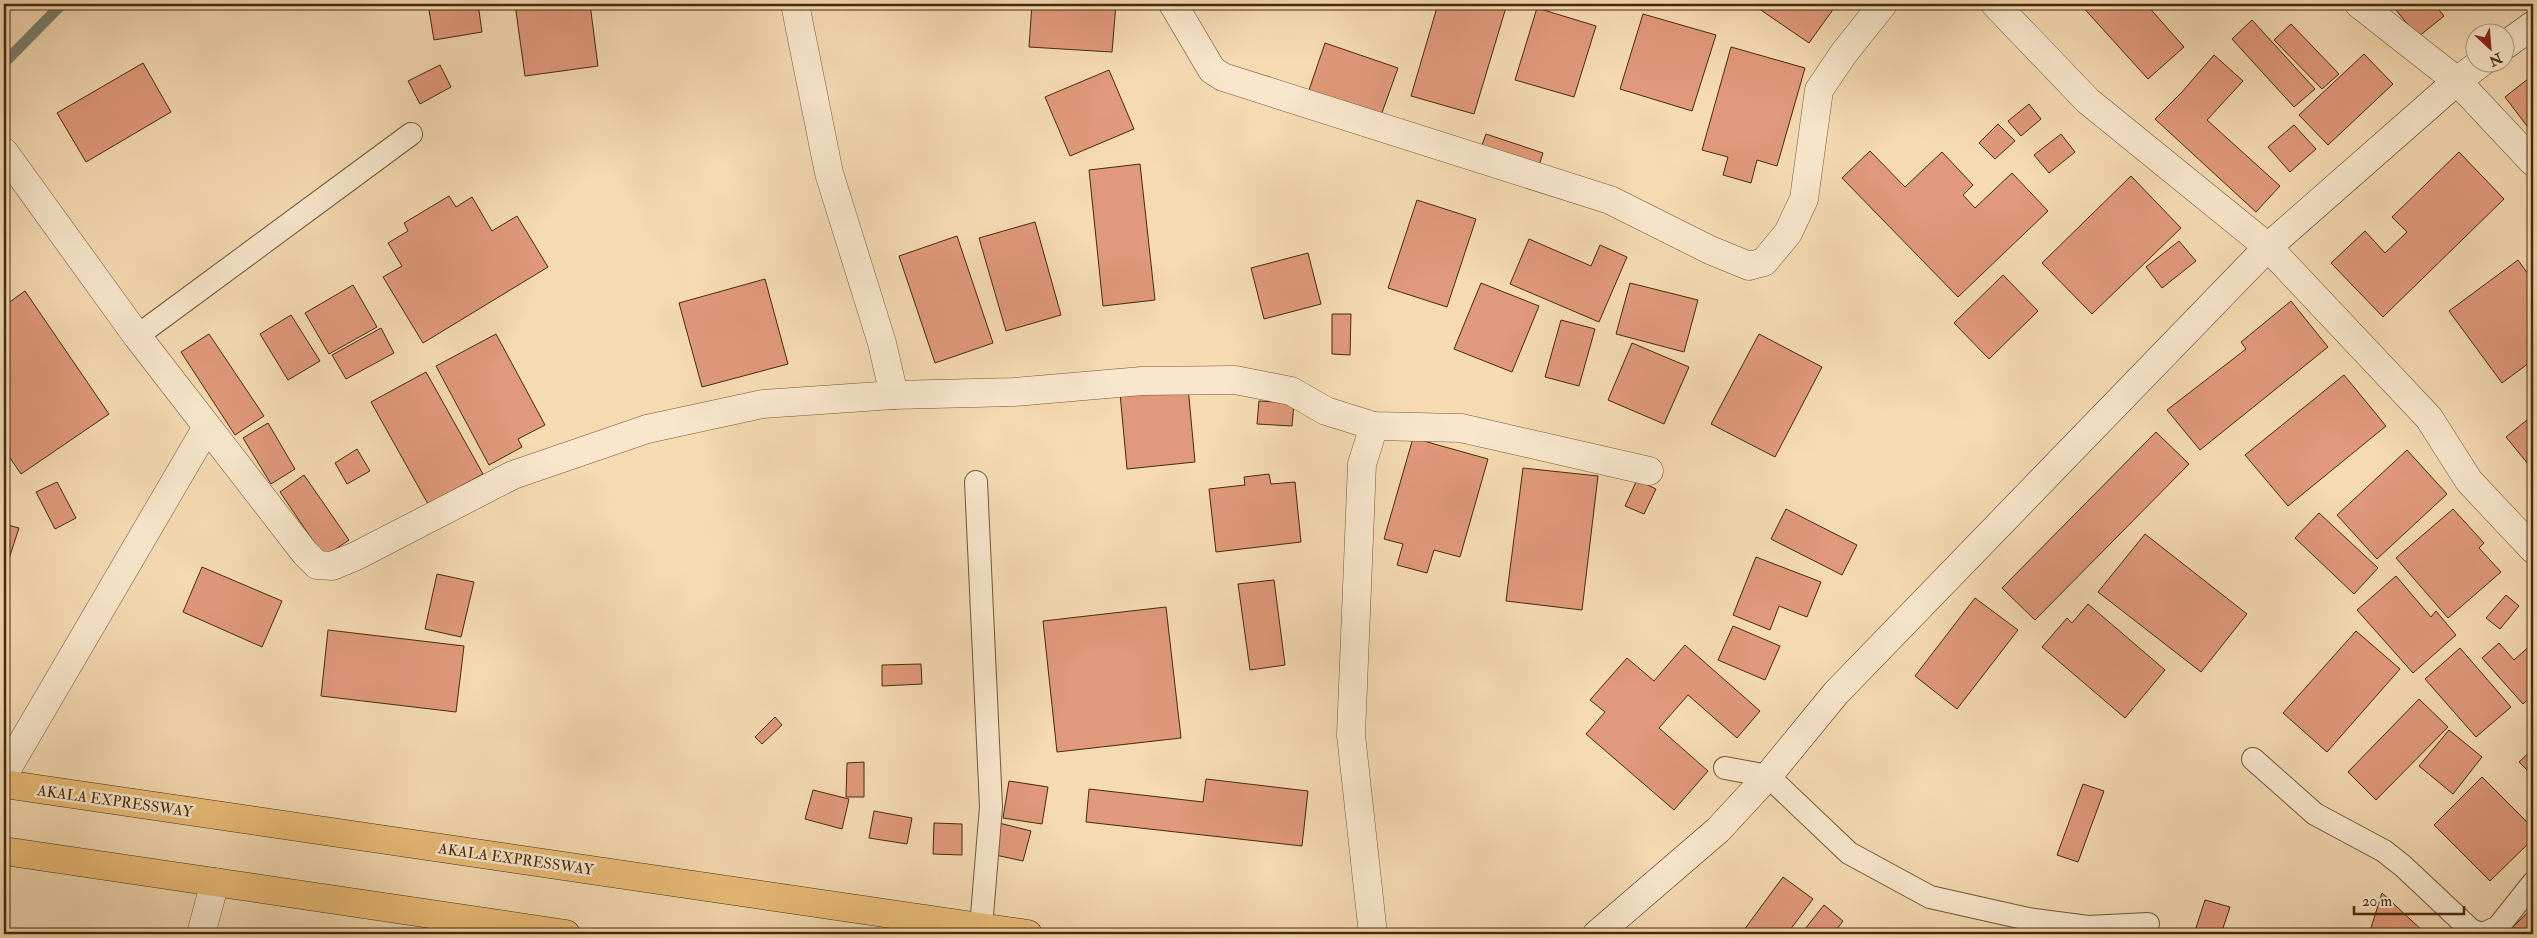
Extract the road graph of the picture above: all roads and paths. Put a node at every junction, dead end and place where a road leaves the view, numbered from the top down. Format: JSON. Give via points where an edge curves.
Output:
{"nodes":[{"id":1,"x":795,"y":4,"type":"edge"},
{"id":2,"x":1173,"y":4,"type":"edge"},
{"id":3,"x":1883,"y":4,"type":"edge"},
{"id":4,"x":1995,"y":4,"type":"edge"},
{"id":5,"x":2359,"y":4,"type":"edge"},
{"id":6,"x":2533,"y":25,"type":"edge"},
{"id":7,"x":2514,"y":39,"type":"edge"},
{"id":8,"x":2469,"y":72,"type":"edge"},
{"id":9,"x":2458,"y":81,"type":"junction"},
{"id":10,"x":411,"y":134,"type":"dead end"},
{"id":11,"x":4,"y":152,"type":"edge"},
{"id":12,"x":2533,"y":162,"type":"edge"},
{"id":13,"x":2268,"y":247,"type":"junction"},
{"id":14,"x":137,"y":336,"type":"junction"},
{"id":15,"x":894,"y":395,"type":"junction"},
{"id":16,"x":1374,"y":426,"type":"junction"},
{"id":17,"x":207,"y":427,"type":"junction"},
{"id":18,"x":1649,"y":470,"type":"dead end"},
{"id":19,"x":976,"y":482,"type":"dead end"},
{"id":20,"x":2533,"y":549,"type":"edge"},
{"id":21,"x":2253,"y":759,"type":"dead end"},
{"id":22,"x":1725,"y":768,"type":"dead end"},
{"id":23,"x":4,"y":774,"type":"edge"},
{"id":24,"x":1768,"y":776,"type":"junction"},
{"id":25,"x":4,"y":784,"type":"edge"},
{"id":26,"x":4,"y":851,"type":"edge"},
{"id":27,"x":215,"y":882,"type":"junction"},
{"id":28,"x":2533,"y":883,"type":"edge"},
{"id":29,"x":2148,"y":924,"type":"dead end"},
{"id":30,"x":981,"y":928,"type":"junction"},
{"id":31,"x":201,"y":934,"type":"edge"},
{"id":32,"x":566,"y":934,"type":"edge"},
{"id":33,"x":1028,"y":934,"type":"edge"},
{"id":34,"x":1373,"y":934,"type":"edge"},
{"id":35,"x":1597,"y":934,"type":"edge"},
{"id":36,"x":2482,"y":934,"type":"edge"}],
"edges":[{"from":1,"to":15,"type":"street","via":[[829,173],[882,343]]},
{"from":2,"to":3,"type":"street","via":[[1212,70],[1223,76],[1610,200],[1749,266],[1764,262],[1788,233],[1804,199],[1819,90],[1844,52]]},
{"from":4,"to":13,"type":"street","via":[[2088,101]]},
{"from":5,"to":9,"type":"street"},
{"from":6,"to":7,"type":"street"},
{"from":8,"to":9,"type":"street"},
{"from":9,"to":12,"type":"street"},
{"from":9,"to":13,"type":"street"},
{"from":10,"to":14,"type":"lane"},
{"from":11,"to":14,"type":"street"},
{"from":13,"to":20,"type":"street","via":[[2429,418],[2469,481]]},
{"from":13,"to":24,"type":"street","via":[[1836,693]]},
{"from":14,"to":17,"type":"street"},
{"from":15,"to":16,"type":"street","via":[[1014,392],[1142,381],[1234,380],[1291,391],[1326,411]]},
{"from":15,"to":17,"type":"street","via":[[763,404],[647,429],[513,476],[332,566],[317,565],[305,553]]},
{"from":16,"to":18,"type":"street","via":[[1461,428]]},
{"from":16,"to":34,"type":"street","via":[[1362,464],[1351,735]]},
{"from":17,"to":23,"type":"street"},
{"from":19,"to":30,"type":"lane","via":[[991,808]]},
{"from":21,"to":36,"type":"lane","via":[[2315,814],[2384,851],[2471,930]]},
{"from":22,"to":24,"type":"lane"},
{"from":24,"to":29,"type":"lane","via":[[1849,853],[1930,897],[2028,919],[2088,927]]},
{"from":24,"to":35,"type":"street","via":[[1718,830]]},
{"from":25,"to":30,"type":"main road","name":"AKALA EXPRESSWAY"},
{"from":26,"to":27,"type":"main road"},
{"from":27,"to":31,"type":"street"},
{"from":27,"to":32,"type":"main road"},
{"from":28,"to":36,"type":"lane","via":[[2498,927]]},
{"from":30,"to":33,"type":"main road","name":"AKALA EXPRESSWAY"}]}
